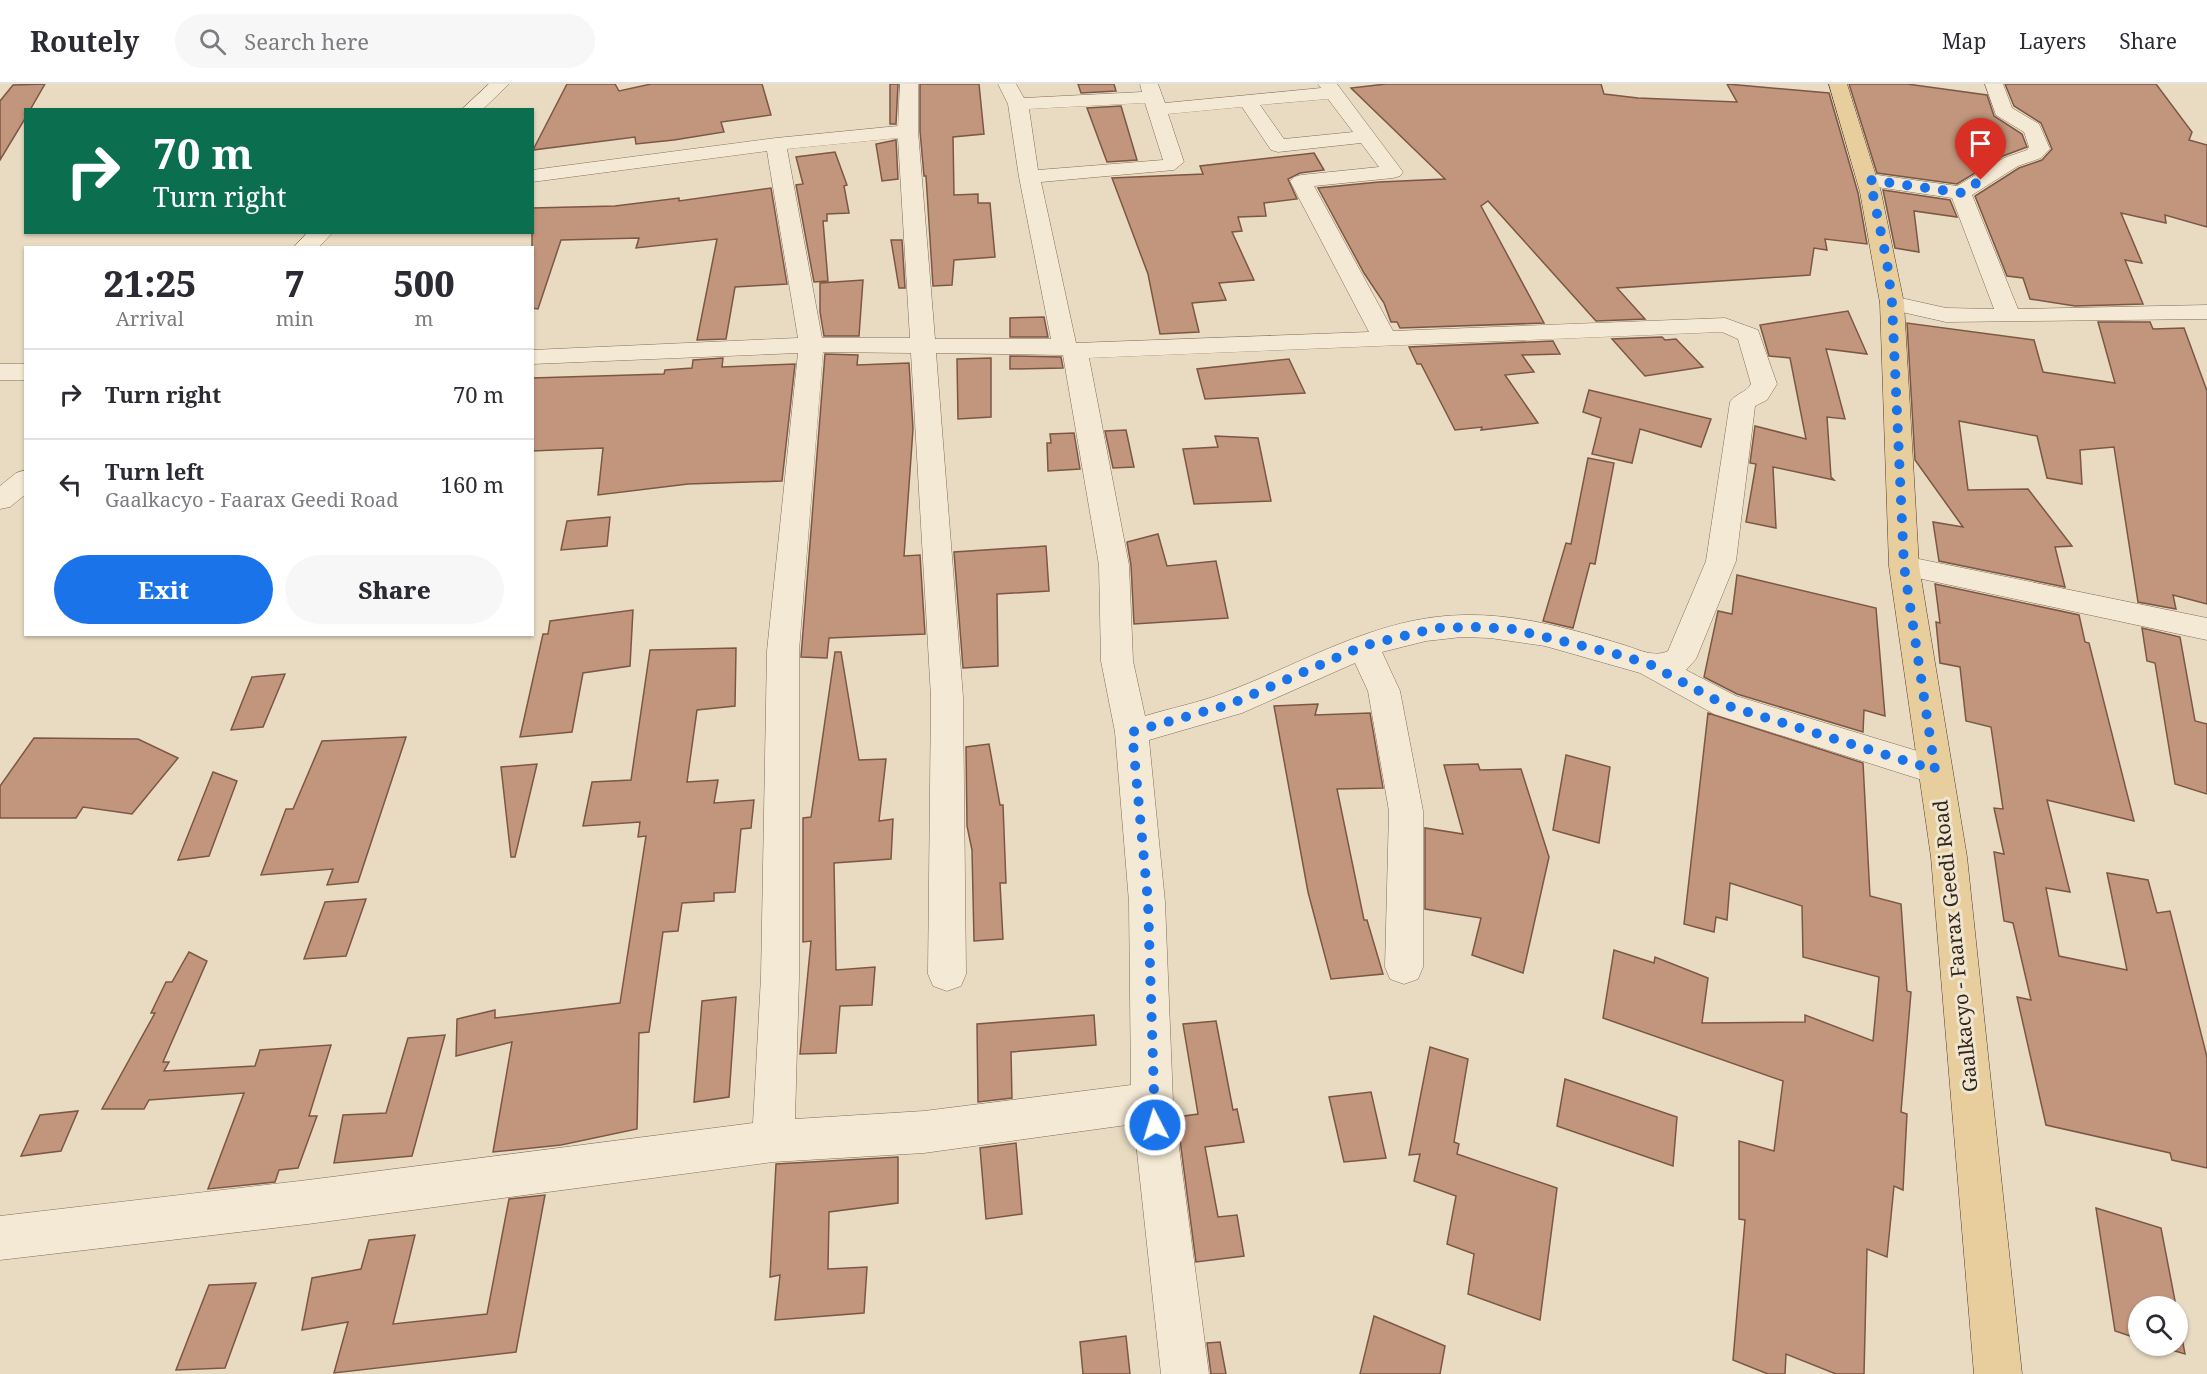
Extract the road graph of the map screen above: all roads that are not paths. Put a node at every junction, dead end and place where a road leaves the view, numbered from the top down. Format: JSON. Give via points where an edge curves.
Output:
{"nodes":[{"id":1,"x":500,"y":84,"type":"edge"},
{"id":2,"x":909,"y":84,"type":"edge"},
{"id":3,"x":1007,"y":84,"type":"edge"},
{"id":4,"x":1838,"y":84,"type":"edge"},
{"id":5,"x":1994,"y":84,"type":"edge"},
{"id":6,"x":1329,"y":88,"type":"edge"},
{"id":7,"x":1154,"y":97,"type":"edge"},
{"id":8,"x":1247,"y":101,"type":"junction"},
{"id":9,"x":1018,"y":104,"type":"junction"},
{"id":10,"x":472,"y":108,"type":"edge"},
{"id":11,"x":908,"y":131,"type":"junction"},
{"id":12,"x":1365,"y":137,"type":"junction"},
{"id":13,"x":776,"y":144,"type":"junction"},
{"id":14,"x":1278,"y":146,"type":"junction"},
{"id":15,"x":534,"y":176,"type":"edge"},
{"id":16,"x":1029,"y":177,"type":"junction"},
{"id":17,"x":1870,"y":180,"type":"junction"},
{"id":18,"x":1301,"y":181,"type":"junction"},
{"id":19,"x":1962,"y":193,"type":"junction"},
{"id":20,"x":320,"y":234,"type":"edge"},
{"id":21,"x":306,"y":246,"type":"edge"},
{"id":22,"x":1892,"y":303,"type":"junction"},
{"id":23,"x":2207,"y":312,"type":"edge"},
{"id":24,"x":2009,"y":316,"type":"junction"},
{"id":25,"x":1384,"y":337,"type":"junction"},
{"id":26,"x":811,"y":345,"type":"junction"},
{"id":27,"x":923,"y":347,"type":"junction"},
{"id":28,"x":1070,"y":349,"type":"junction"},
{"id":29,"x":534,"y":357,"type":"edge"},
{"id":30,"x":0,"y":372,"type":"edge"},
{"id":31,"x":24,"y":372,"type":"edge"},
{"id":32,"x":24,"y":481,"type":"edge"},
{"id":33,"x":0,"y":500,"type":"edge"},
{"id":34,"x":1904,"y":566,"type":"junction"},
{"id":35,"x":2207,"y":629,"type":"edge"},
{"id":36,"x":1363,"y":646,"type":"junction"},
{"id":37,"x":1651,"y":665,"type":"junction"},
{"id":38,"x":1132,"y":732,"type":"junction"},
{"id":39,"x":1935,"y":770,"type":"junction"},
{"id":40,"x":1404,"y":967,"type":"dead end"},
{"id":41,"x":947,"y":974,"type":"dead end"},
{"id":42,"x":1152,"y":1102,"type":"junction"},
{"id":43,"x":773,"y":1141,"type":"junction"},
{"id":44,"x":0,"y":1238,"type":"edge"},
{"id":45,"x":1185,"y":1374,"type":"edge"},
{"id":46,"x":1998,"y":1374,"type":"edge"}],
"edges":[{"from":1,"to":10,"type":"street"},
{"from":2,"to":11,"type":"street"},
{"from":3,"to":9,"type":"street"},
{"from":4,"to":17,"type":"main road","name":"Gaalkacyo - Faarax Geedi Road"},
{"from":5,"to":19,"type":"street","via":[[2002,111],[2032,127],[2040,149]]},
{"from":6,"to":8,"type":"street"},
{"from":6,"to":12,"type":"street"},
{"from":7,"to":8,"type":"street"},
{"from":7,"to":9,"type":"street"},
{"from":7,"to":16,"type":"street","via":[[1174,162],[1167,166]]},
{"from":8,"to":14,"type":"street"},
{"from":9,"to":16,"type":"street"},
{"from":11,"to":13,"type":"street"},
{"from":11,"to":27,"type":"street"},
{"from":12,"to":14,"type":"street"},
{"from":12,"to":18,"type":"street","via":[[1393,172]]},
{"from":13,"to":15,"type":"street"},
{"from":13,"to":26,"type":"street"},
{"from":14,"to":18,"type":"street"},
{"from":16,"to":28,"type":"street"},
{"from":17,"to":19,"type":"street"},
{"from":17,"to":22,"type":"main road","name":"Gaalkacyo - Faarax Geedi Road"},
{"from":18,"to":25,"type":"street"},
{"from":19,"to":24,"type":"street"},
{"from":20,"to":21,"type":"street"},
{"from":22,"to":24,"type":"street","via":[[1946,315]]},
{"from":22,"to":34,"type":"main road","name":"Gaalkacyo - Faarax Geedi Road"},
{"from":23,"to":24,"type":"street"},
{"from":25,"to":28,"type":"street"},
{"from":25,"to":37,"type":"street","via":[[1725,325],[1749,334],[1764,384],[1758,396],[1743,402],[1721,561],[1680,659],[1667,665]]},
{"from":26,"to":27,"type":"street"},
{"from":26,"to":29,"type":"street"},
{"from":26,"to":43,"type":"street","via":[[783,651],[780,976]]},
{"from":27,"to":28,"type":"street"},
{"from":27,"to":41,"type":"street","via":[[947,697]]},
{"from":28,"to":38,"type":"street","via":[[1114,565],[1117,661]]},
{"from":30,"to":31,"type":"street"},
{"from":32,"to":33,"type":"street"},
{"from":34,"to":35,"type":"street"},
{"from":34,"to":39,"type":"main road","name":"Gaalkacyo - Faarax Geedi Road"},
{"from":36,"to":37,"type":"street","via":[[1436,628],[1512,629]]},
{"from":36,"to":38,"type":"street","via":[[1231,704]]},
{"from":36,"to":40,"type":"street","via":[[1384,691],[1406,811]]},
{"from":37,"to":39,"type":"street","via":[[1725,705]]},
{"from":38,"to":42,"type":"street","via":[[1148,902]]},
{"from":39,"to":46,"type":"main road","name":"Gaalkacyo - Faarax Geedi Road","via":[[1949,857]]},
{"from":42,"to":43,"type":"street","via":[[924,1132]]},
{"from":42,"to":45,"type":"street"},
{"from":43,"to":44,"type":"street"}]}
